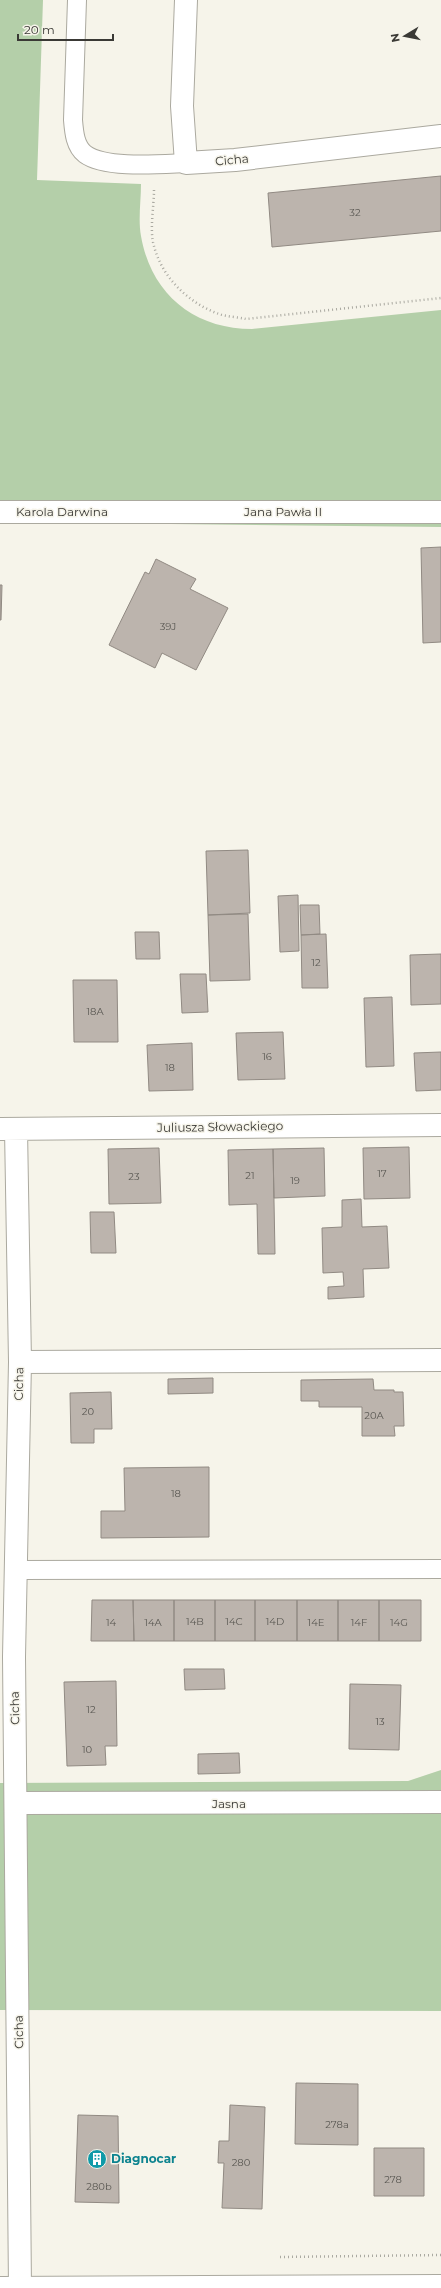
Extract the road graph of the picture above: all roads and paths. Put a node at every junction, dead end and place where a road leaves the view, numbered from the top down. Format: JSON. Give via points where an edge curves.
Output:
{"nodes":[{"id":1,"x":77,"y":0,"type":"edge"},
{"id":2,"x":186,"y":0,"type":"edge"},
{"id":3,"x":441,"y":136,"type":"edge"},
{"id":4,"x":186,"y":163,"type":"junction"},
{"id":5,"x":154,"y":165,"type":"junction"},
{"id":6,"x":441,"y":298,"type":"edge"},
{"id":7,"x":0,"y":512,"type":"edge"},
{"id":8,"x":125,"y":512,"type":"joint"},
{"id":9,"x":441,"y":512,"type":"edge"},
{"id":10,"x":441,"y":1125,"type":"edge"},
{"id":11,"x":8,"y":1129,"type":"edge"},
{"id":12,"x":441,"y":1360,"type":"edge"},
{"id":13,"x":20,"y":1362,"type":"junction"},
{"id":14,"x":441,"y":1569,"type":"edge"},
{"id":15,"x":16,"y":1570,"type":"junction"},
{"id":16,"x":441,"y":1802,"type":"edge"},
{"id":17,"x":16,"y":1803,"type":"junction"},
{"id":18,"x":441,"y":2286,"type":"edge"},
{"id":19,"x":0,"y":2288,"type":"edge"},
{"id":20,"x":20,"y":2288,"type":"edge"}],
"edges":[{"from":1,"to":5,"type":"lane","via":[[73,120],[75,138],[85,154],[110,163]]},
{"from":2,"to":4,"type":"street","via":[[182,106]]},
{"from":3,"to":4,"type":"street","name":"Cicha","via":[[235,160]]},
{"from":4,"to":5,"type":"lane"},
{"from":5,"to":6,"type":"path","via":[[153,242],[163,268],[174,284],[205,308],[246,319]]},
{"from":7,"to":8,"type":"street","name":"Karola Darwina"},
{"from":8,"to":9,"type":"street","name":"Jana Pawła II"},
{"from":10,"to":11,"type":"street","name":"Juliusza Słowackiego"},
{"from":11,"to":13,"type":"street","name":"Cicha"},
{"from":12,"to":13,"type":"street"},
{"from":13,"to":15,"type":"street","name":"Cicha"},
{"from":14,"to":15,"type":"lane"},
{"from":15,"to":17,"type":"street","name":"Cicha"},
{"from":16,"to":17,"type":"street","name":"Jasna"},
{"from":17,"to":20,"type":"street","name":"Cicha"},
{"from":18,"to":20,"type":"street"},
{"from":19,"to":20,"type":"street"}]}
